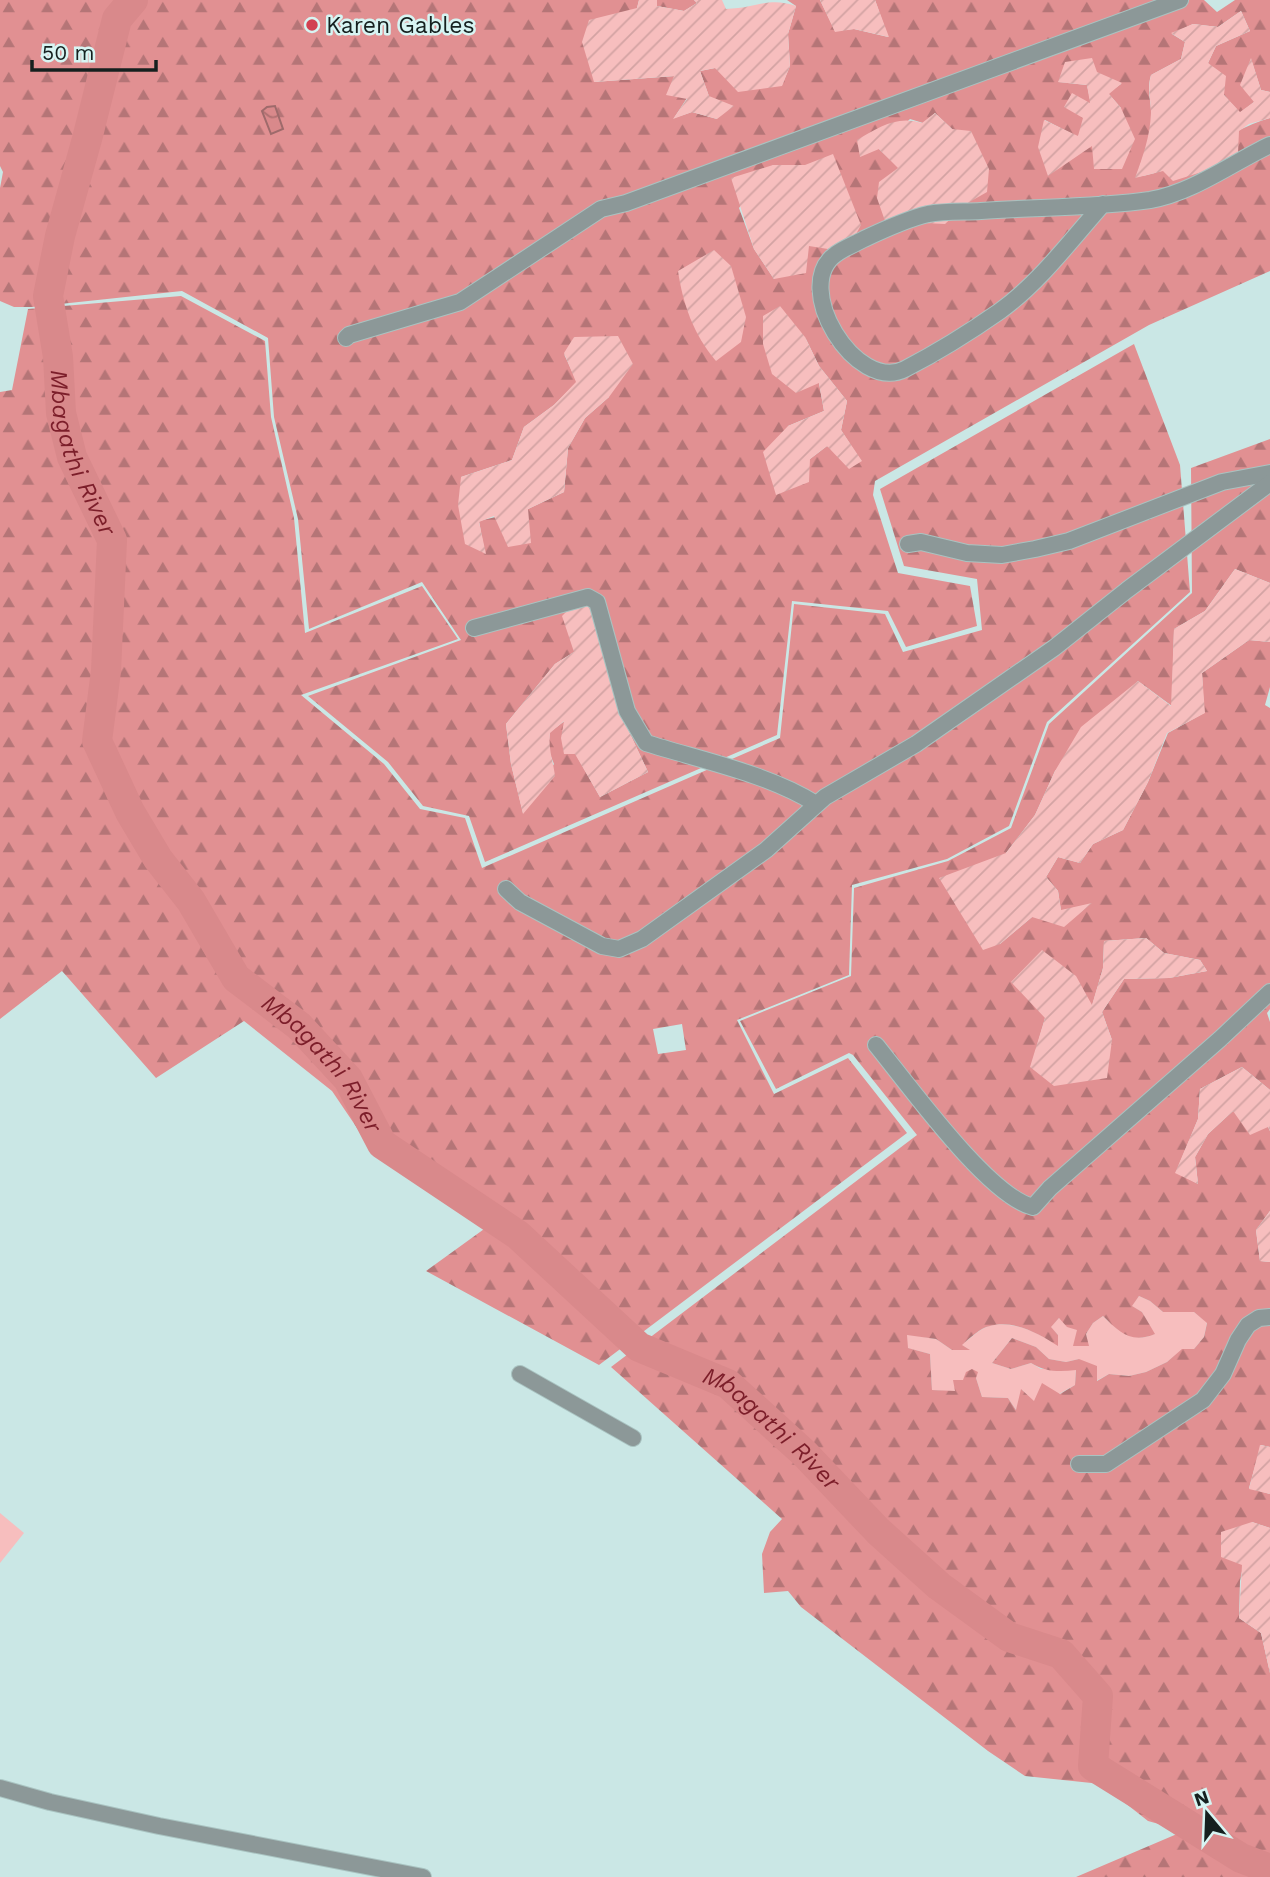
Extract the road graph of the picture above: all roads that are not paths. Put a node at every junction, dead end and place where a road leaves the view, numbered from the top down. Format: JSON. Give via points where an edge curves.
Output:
{"nodes":[{"id":1,"x":1180,"y":0,"type":"edge"},
{"id":2,"x":1270,"y":145,"type":"edge"},
{"id":3,"x":1103,"y":204,"type":"junction"},
{"id":4,"x":346,"y":338,"type":"dead end"},
{"id":5,"x":1270,"y":472,"type":"edge"},
{"id":6,"x":1270,"y":483,"type":"edge"},
{"id":7,"x":908,"y":544,"type":"dead end"},
{"id":8,"x":474,"y":628,"type":"dead end"},
{"id":9,"x":816,"y":804,"type":"junction"},
{"id":10,"x":506,"y":889,"type":"dead end"},
{"id":11,"x":1270,"y":992,"type":"edge"},
{"id":12,"x":876,"y":1045,"type":"dead end"},
{"id":13,"x":1270,"y":1317,"type":"edge"},
{"id":14,"x":520,"y":1374,"type":"dead end"},
{"id":15,"x":633,"y":1438,"type":"dead end"},
{"id":16,"x":1079,"y":1464,"type":"dead end"},
{"id":17,"x":0,"y":1788,"type":"edge"},
{"id":18,"x":423,"y":1877,"type":"edge"}],
"edges":[{"from":1,"to":4,"type":"street","via":[[601,209],[460,302]]},
{"from":2,"to":3,"type":"street","via":[[1187,188],[1153,199]]},
{"from":3,"to":3,"type":"street","via":[[928,214],[877,233],[836,253],[826,263],[818,281],[826,315],[837,338],[861,363],[900,371],[1002,310]]},
{"from":5,"to":7,"type":"street","via":[[1222,482],[1069,541],[1035,549],[1002,555]]},
{"from":6,"to":9,"type":"street","via":[[1054,648],[916,744]]},
{"from":8,"to":9,"type":"street","via":[[588,597],[597,602],[627,711],[646,743],[751,776]]},
{"from":9,"to":10,"type":"street","via":[[766,850],[642,939],[619,949],[585,939]]},
{"from":11,"to":12,"type":"street","via":[[1033,1207],[1004,1192],[978,1169]]},
{"from":13,"to":16,"type":"street","via":[[1248,1325],[1223,1374],[1203,1400],[1106,1464]]},
{"from":14,"to":15,"type":"street"},
{"from":17,"to":18,"type":"street","via":[[159,1826]]}]}
